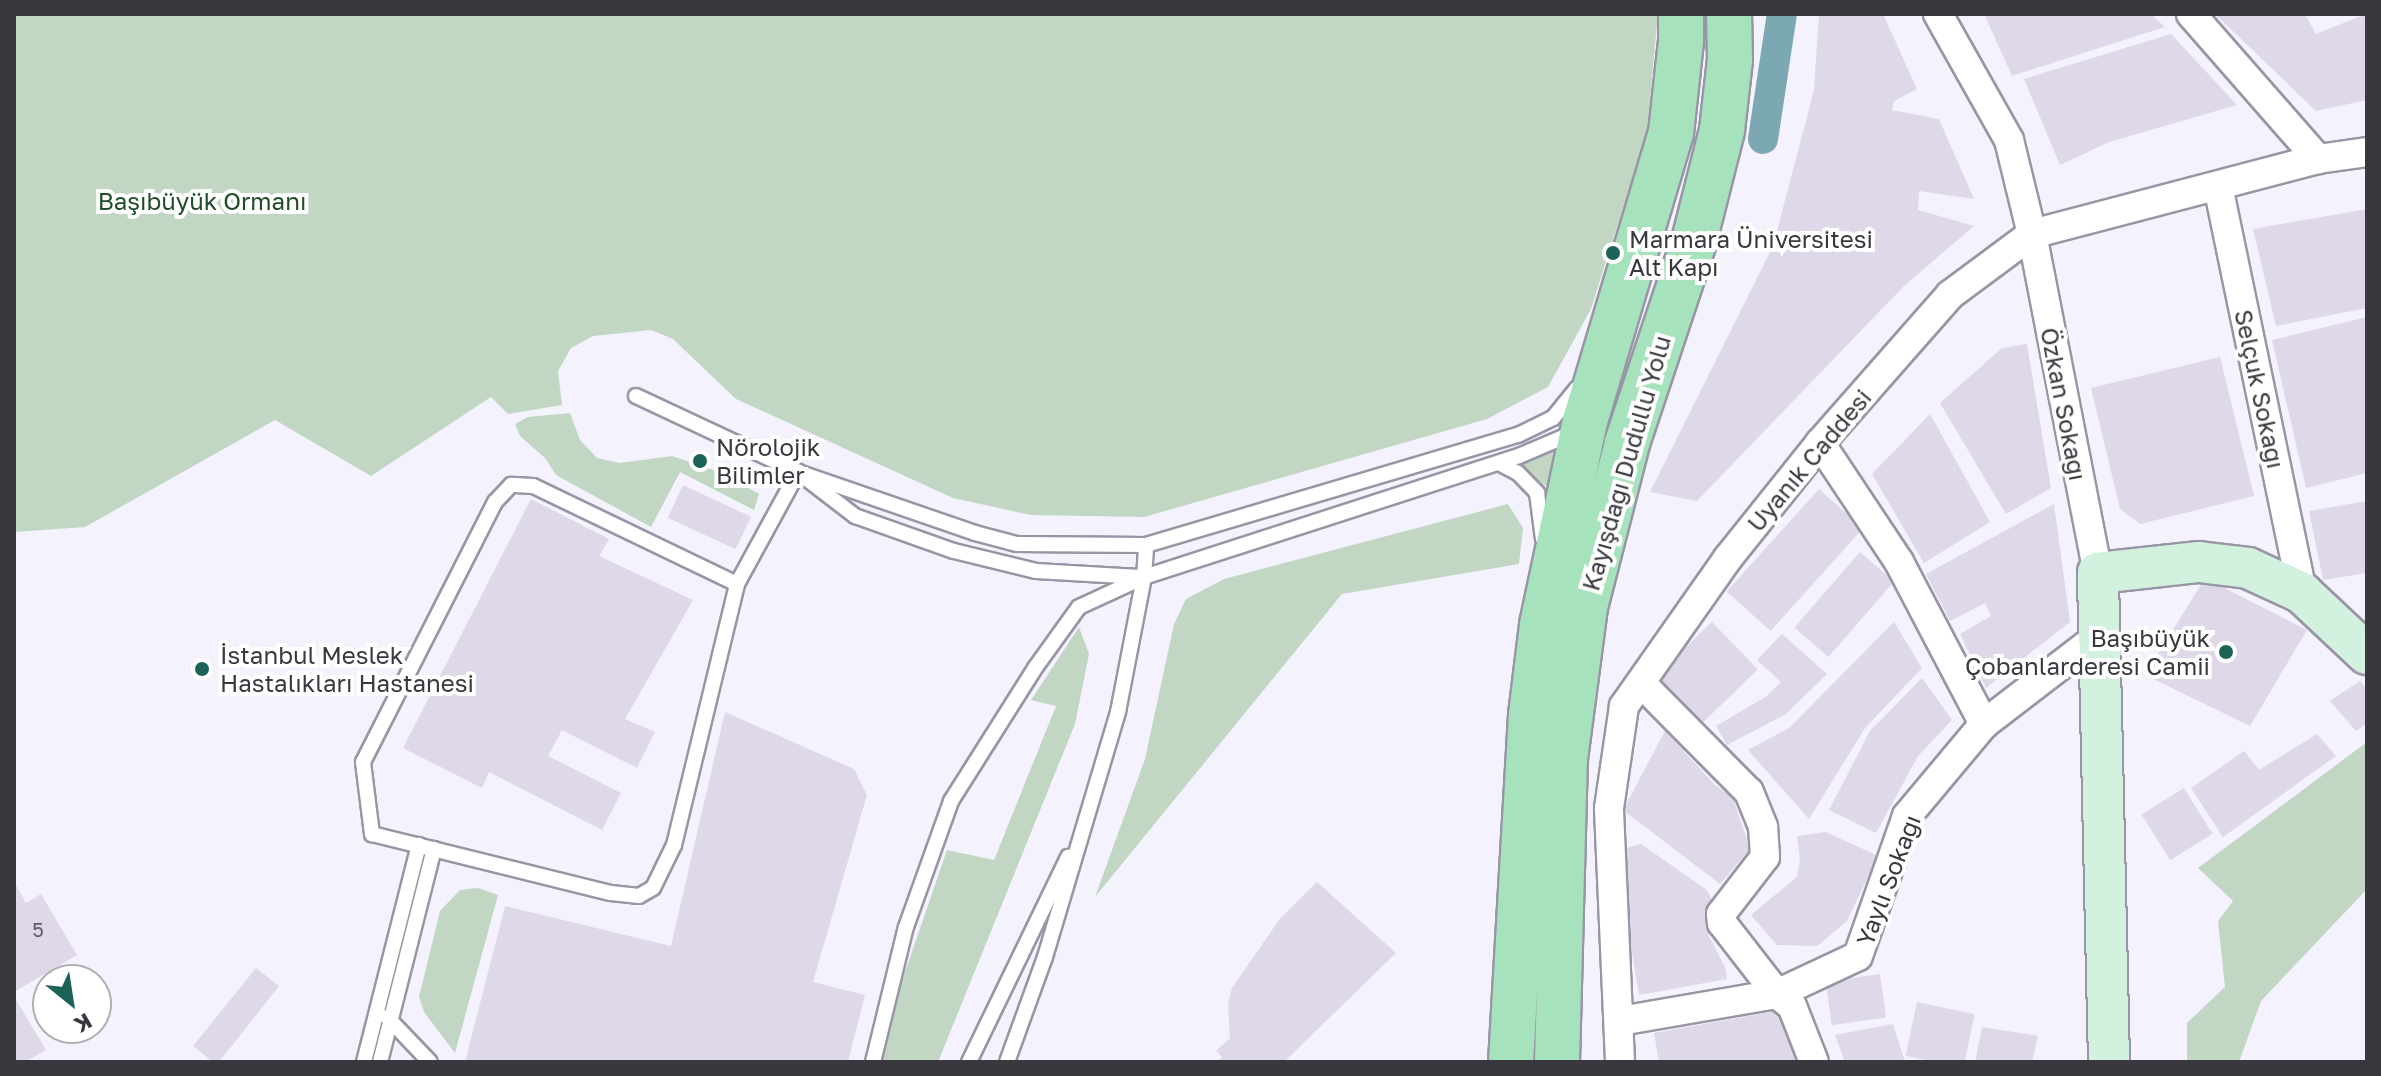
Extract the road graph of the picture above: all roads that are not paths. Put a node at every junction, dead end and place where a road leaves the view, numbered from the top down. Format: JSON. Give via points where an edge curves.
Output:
{"nodes":[{"id":1,"x":1681,"y":14,"type":"edge"},
{"id":2,"x":1729,"y":14,"type":"edge"},
{"id":3,"x":1938,"y":14,"type":"edge"},
{"id":4,"x":2191,"y":14,"type":"edge"},
{"id":5,"x":2367,"y":152,"type":"edge"},
{"id":6,"x":2318,"y":159,"type":"junction"},
{"id":7,"x":2218,"y":186,"type":"junction"},
{"id":8,"x":2032,"y":234,"type":"junction"},
{"id":9,"x":1626,"y":286,"type":"junction"},
{"id":10,"x":636,"y":396,"type":"dead end"},
{"id":11,"x":1612,"y":413,"type":"junction"},
{"id":12,"x":1820,"y":443,"type":"junction"},
{"id":13,"x":1499,"y":463,"type":"junction"},
{"id":14,"x":798,"y":472,"type":"junction"},
{"id":15,"x":1146,"y":545,"type":"junction"},
{"id":16,"x":2098,"y":573,"type":"junction"},
{"id":17,"x":1144,"y":577,"type":"junction"},
{"id":18,"x":737,"y":584,"type":"junction"},
{"id":19,"x":2302,"y":593,"type":"junction"},
{"id":20,"x":1542,"y":625,"type":"junction"},
{"id":21,"x":2100,"y":635,"type":"junction"},
{"id":22,"x":2367,"y":654,"type":"edge"},
{"id":23,"x":1641,"y":683,"type":"junction"},
{"id":24,"x":1984,"y":724,"type":"junction"},
{"id":25,"x":1086,"y":821,"type":"junction"},
{"id":26,"x":427,"y":847,"type":"junction"},
{"id":27,"x":1777,"y":994,"type":"junction"},
{"id":28,"x":384,"y":1016,"type":"junction"},
{"id":29,"x":1620,"y":1021,"type":"junction"},
{"id":30,"x":364,"y":1062,"type":"edge"},
{"id":31,"x":380,"y":1062,"type":"edge"},
{"id":32,"x":430,"y":1062,"type":"edge"},
{"id":33,"x":873,"y":1062,"type":"edge"},
{"id":34,"x":969,"y":1062,"type":"edge"},
{"id":35,"x":1007,"y":1062,"type":"edge"},
{"id":36,"x":1511,"y":1062,"type":"edge"},
{"id":37,"x":1557,"y":1062,"type":"edge"},
{"id":38,"x":1620,"y":1062,"type":"edge"},
{"id":39,"x":1814,"y":1062,"type":"edge"},
{"id":40,"x":2109,"y":1062,"type":"edge"}],
"edges":[{"from":1,"to":9,"type":"main road","name":"Kayışdağı Dudullu Yolu","via":[[1671,133]]},
{"from":2,"to":11,"type":"main road","name":"Kayışdağı Dudullu Yolu","via":[[1722,130],[1693,245]]},
{"from":3,"to":8,"type":"street","name":"Özkan Sokağı","via":[[2009,140]]},
{"from":4,"to":6,"type":"street"},
{"from":5,"to":6,"type":"street","name":"Uyanık Caddesi"},
{"from":6,"to":7,"type":"street","name":"Uyanık Caddesi"},
{"from":7,"to":8,"type":"street","name":"Uyanık Caddesi"},
{"from":7,"to":19,"type":"street","name":"Selçuk Sokağı"},
{"from":8,"to":12,"type":"street","name":"Uyanık Caddesi","via":[[1950,295]]},
{"from":8,"to":16,"type":"street","name":"Özkan Sokağı"},
{"from":9,"to":11,"type":"main road","name":"Kayışdağı Dudullu Yolu"},
{"from":9,"to":15,"type":"lane","via":[[1573,395],[1553,418],[1518,435]]},
{"from":10,"to":14,"type":"lane"},
{"from":11,"to":13,"type":"lane"},
{"from":11,"to":20,"type":"main road","name":"Kayışdağı Dudullu Yolu"},
{"from":11,"to":37,"type":"main road","name":"Kayışdağı Dudullu Yolu","via":[[1627,443],[1585,607],[1565,759]]},
{"from":12,"to":23,"type":"street","name":"Uyanık Caddesi","via":[[1728,558]]},
{"from":12,"to":24,"type":"street","via":[[1899,562]]},
{"from":13,"to":17,"type":"lane"},
{"from":13,"to":20,"type":"lane","via":[[1518,473],[1540,500]]},
{"from":14,"to":15,"type":"lane","via":[[1017,544]]},
{"from":14,"to":17,"type":"lane","via":[[855,516],[954,551],[1036,571]]},
{"from":14,"to":18,"type":"lane"},
{"from":15,"to":17,"type":"lane"},
{"from":16,"to":19,"type":"main road","via":[[2199,562],[2248,568]]},
{"from":16,"to":21,"type":"main road"},
{"from":17,"to":25,"type":"lane","via":[[1118,712]]},
{"from":17,"to":33,"type":"lane","via":[[1079,607],[951,801],[906,927]]},
{"from":18,"to":26,"type":"lane","via":[[674,845],[653,888],[639,896],[611,893]]},
{"from":18,"to":26,"type":"lane","via":[[533,486],[511,485],[495,502],[363,762],[372,834]]},
{"from":19,"to":22,"type":"main road"},
{"from":20,"to":36,"type":"main road","name":"Kayışdağı Dudullu Yolu","via":[[1531,715]]},
{"from":21,"to":24,"type":"street","name":"Yaylı Sokağı"},
{"from":21,"to":40,"type":"main road"},
{"from":23,"to":27,"type":"street","via":[[1749,792],[1763,827],[1765,857],[1721,914],[1722,923]]},
{"from":23,"to":29,"type":"street","name":"Uyanık Caddesi","via":[[1622,715],[1609,808]]},
{"from":24,"to":27,"type":"street","name":"Yaylı Sokağı","via":[[1907,816],[1858,956]]},
{"from":25,"to":34,"type":"lane"},
{"from":25,"to":35,"type":"lane"},
{"from":26,"to":28,"type":"lane"},
{"from":27,"to":29,"type":"street","name":"Yaylı Sokağı"},
{"from":27,"to":39,"type":"street","via":[[1792,1006]]},
{"from":28,"to":30,"type":"lane"},
{"from":28,"to":31,"type":"lane"},
{"from":28,"to":32,"type":"lane"},
{"from":29,"to":38,"type":"street","name":"Uyanık Caddesi"}]}
